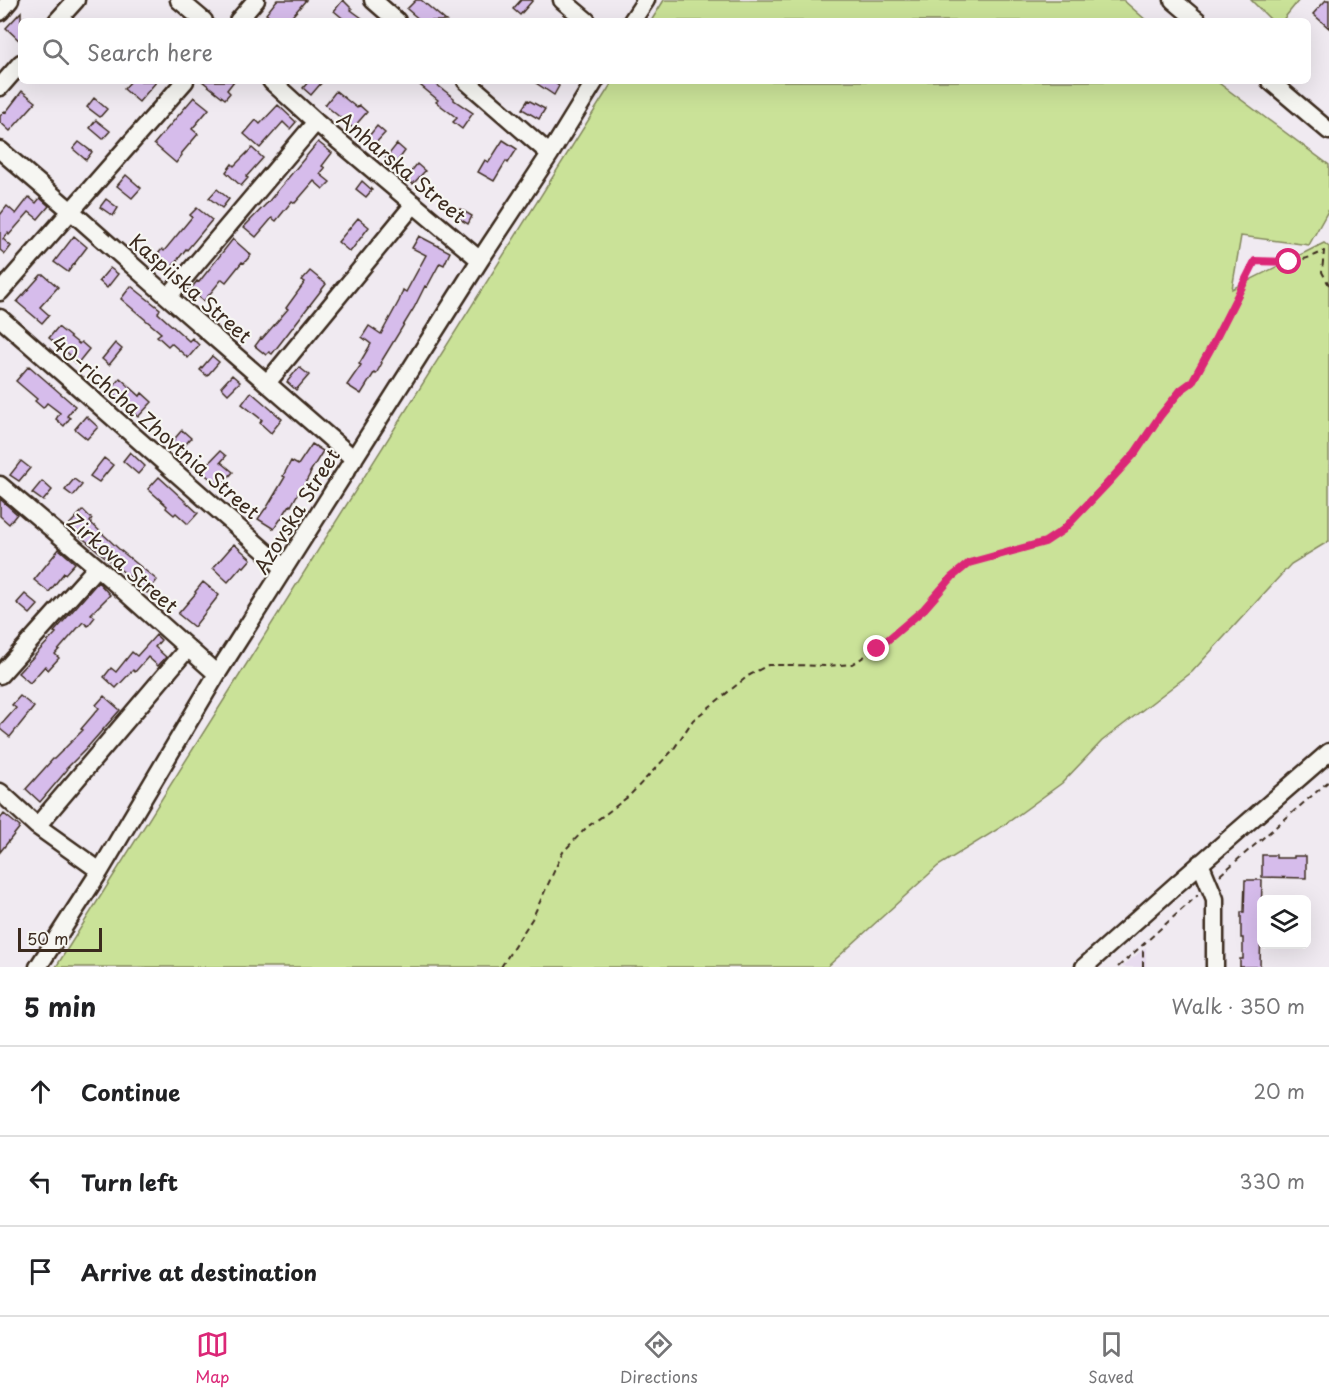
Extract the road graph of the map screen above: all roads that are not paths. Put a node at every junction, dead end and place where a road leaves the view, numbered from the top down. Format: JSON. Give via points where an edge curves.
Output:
{"nodes":[{"id":1,"x":10,"y":0,"type":"edge"},
{"id":2,"x":76,"y":0,"type":"edge"},
{"id":3,"x":179,"y":0,"type":"edge"},
{"id":4,"x":256,"y":0,"type":"edge"},
{"id":5,"x":373,"y":0,"type":"edge"},
{"id":6,"x":562,"y":0,"type":"edge"},
{"id":7,"x":646,"y":0,"type":"edge"},
{"id":8,"x":1173,"y":0,"type":"edge"},
{"id":9,"x":0,"y":12,"type":"edge"},
{"id":10,"x":60,"y":18,"type":"edge"},
{"id":11,"x":200,"y":18,"type":"edge"},
{"id":12,"x":241,"y":18,"type":"edge"},
{"id":13,"x":394,"y":18,"type":"edge"},
{"id":14,"x":583,"y":18,"type":"edge"},
{"id":15,"x":634,"y":18,"type":"edge"},
{"id":16,"x":1194,"y":18,"type":"edge"},
{"id":17,"x":18,"y":66,"type":"edge"},
{"id":18,"x":182,"y":84,"type":"edge"},
{"id":19,"x":274,"y":84,"type":"edge"},
{"id":20,"x":469,"y":84,"type":"edge"},
{"id":21,"x":593,"y":84,"type":"edge"},
{"id":22,"x":1274,"y":84,"type":"edge"},
{"id":23,"x":0,"y":87,"type":"edge"},
{"id":24,"x":316,"y":122,"type":"junction"},
{"id":25,"x":1329,"y":131,"type":"edge"},
{"id":26,"x":0,"y":150,"type":"edge"},
{"id":27,"x":550,"y":154,"type":"junction"},
{"id":28,"x":414,"y":204,"type":"junction"},
{"id":29,"x":71,"y":211,"type":"junction"},
{"id":30,"x":480,"y":260,"type":"junction"},
{"id":31,"x":0,"y":292,"type":"edge"},
{"id":32,"x":168,"y":297,"type":"junction"},
{"id":33,"x":0,"y":318,"type":"edge"},
{"id":34,"x":267,"y":383,"type":"junction"},
{"id":35,"x":354,"y":459,"type":"junction"},
{"id":36,"x":0,"y":485,"type":"edge"},
{"id":37,"x":97,"y":567,"type":"junction"},
{"id":38,"x":284,"y":568,"type":"junction"},
{"id":39,"x":188,"y":648,"type":"junction"},
{"id":40,"x":217,"y":674,"type":"junction"},
{"id":41,"x":0,"y":675,"type":"edge"},
{"id":42,"x":1329,"y":752,"type":"edge"},
{"id":43,"x":0,"y":792,"type":"edge"},
{"id":44,"x":37,"y":826,"type":"junction"},
{"id":45,"x":1200,"y":863,"type":"junction"},
{"id":46,"x":100,"y":872,"type":"junction"},
{"id":47,"x":39,"y":967,"type":"edge"},
{"id":48,"x":1084,"y":967,"type":"edge"},
{"id":49,"x":1215,"y":967,"type":"edge"}],
"edges":[{"from":1,"to":9,"type":"street"},
{"from":2,"to":10,"type":"street"},
{"from":3,"to":11,"type":"street"},
{"from":4,"to":12,"type":"street"},
{"from":5,"to":13,"type":"street"},
{"from":6,"to":14,"type":"street"},
{"from":7,"to":15,"type":"street"},
{"from":8,"to":16,"type":"street"},
{"from":17,"to":23,"type":"street"},
{"from":18,"to":29,"type":"street"},
{"from":19,"to":24,"type":"street","name":"Anharska Street"},
{"from":20,"to":27,"type":"street"},
{"from":21,"to":27,"type":"street","name":"Azovska Street"},
{"from":22,"to":25,"type":"street"},
{"from":24,"to":28,"type":"street","name":"Anharska Street"},
{"from":24,"to":32,"type":"street"},
{"from":26,"to":29,"type":"street","name":"Kaspiiska Street"},
{"from":27,"to":30,"type":"street","name":"Azovska Street"},
{"from":28,"to":30,"type":"street","name":"Anharska Street"},
{"from":28,"to":34,"type":"street"},
{"from":29,"to":31,"type":"street"},
{"from":29,"to":32,"type":"street","name":"Kaspiiska Street"},
{"from":30,"to":35,"type":"street","name":"Azovska Street"},
{"from":32,"to":34,"type":"street","name":"Kaspiiska Street"},
{"from":33,"to":38,"type":"street","name":"40-richcha Zhovtnia Street"},
{"from":34,"to":35,"type":"street","name":"Kaspiiska Street"},
{"from":35,"to":38,"type":"street","name":"Azovska Street"},
{"from":36,"to":37,"type":"street","name":"Zirkova Street"},
{"from":37,"to":39,"type":"street","name":"Zirkova Street"},
{"from":37,"to":41,"type":"street"},
{"from":38,"to":40,"type":"street","name":"Azovska Street"},
{"from":39,"to":40,"type":"street","name":"Zirkova Street"},
{"from":39,"to":44,"type":"street"},
{"from":40,"to":46,"type":"street","name":"Azovska Street"},
{"from":42,"to":45,"type":"street"},
{"from":43,"to":44,"type":"street"},
{"from":44,"to":46,"type":"street"},
{"from":45,"to":48,"type":"street"},
{"from":45,"to":49,"type":"street","via":[[1215,899]]},
{"from":46,"to":47,"type":"street","name":"Azovska Street"}]}
